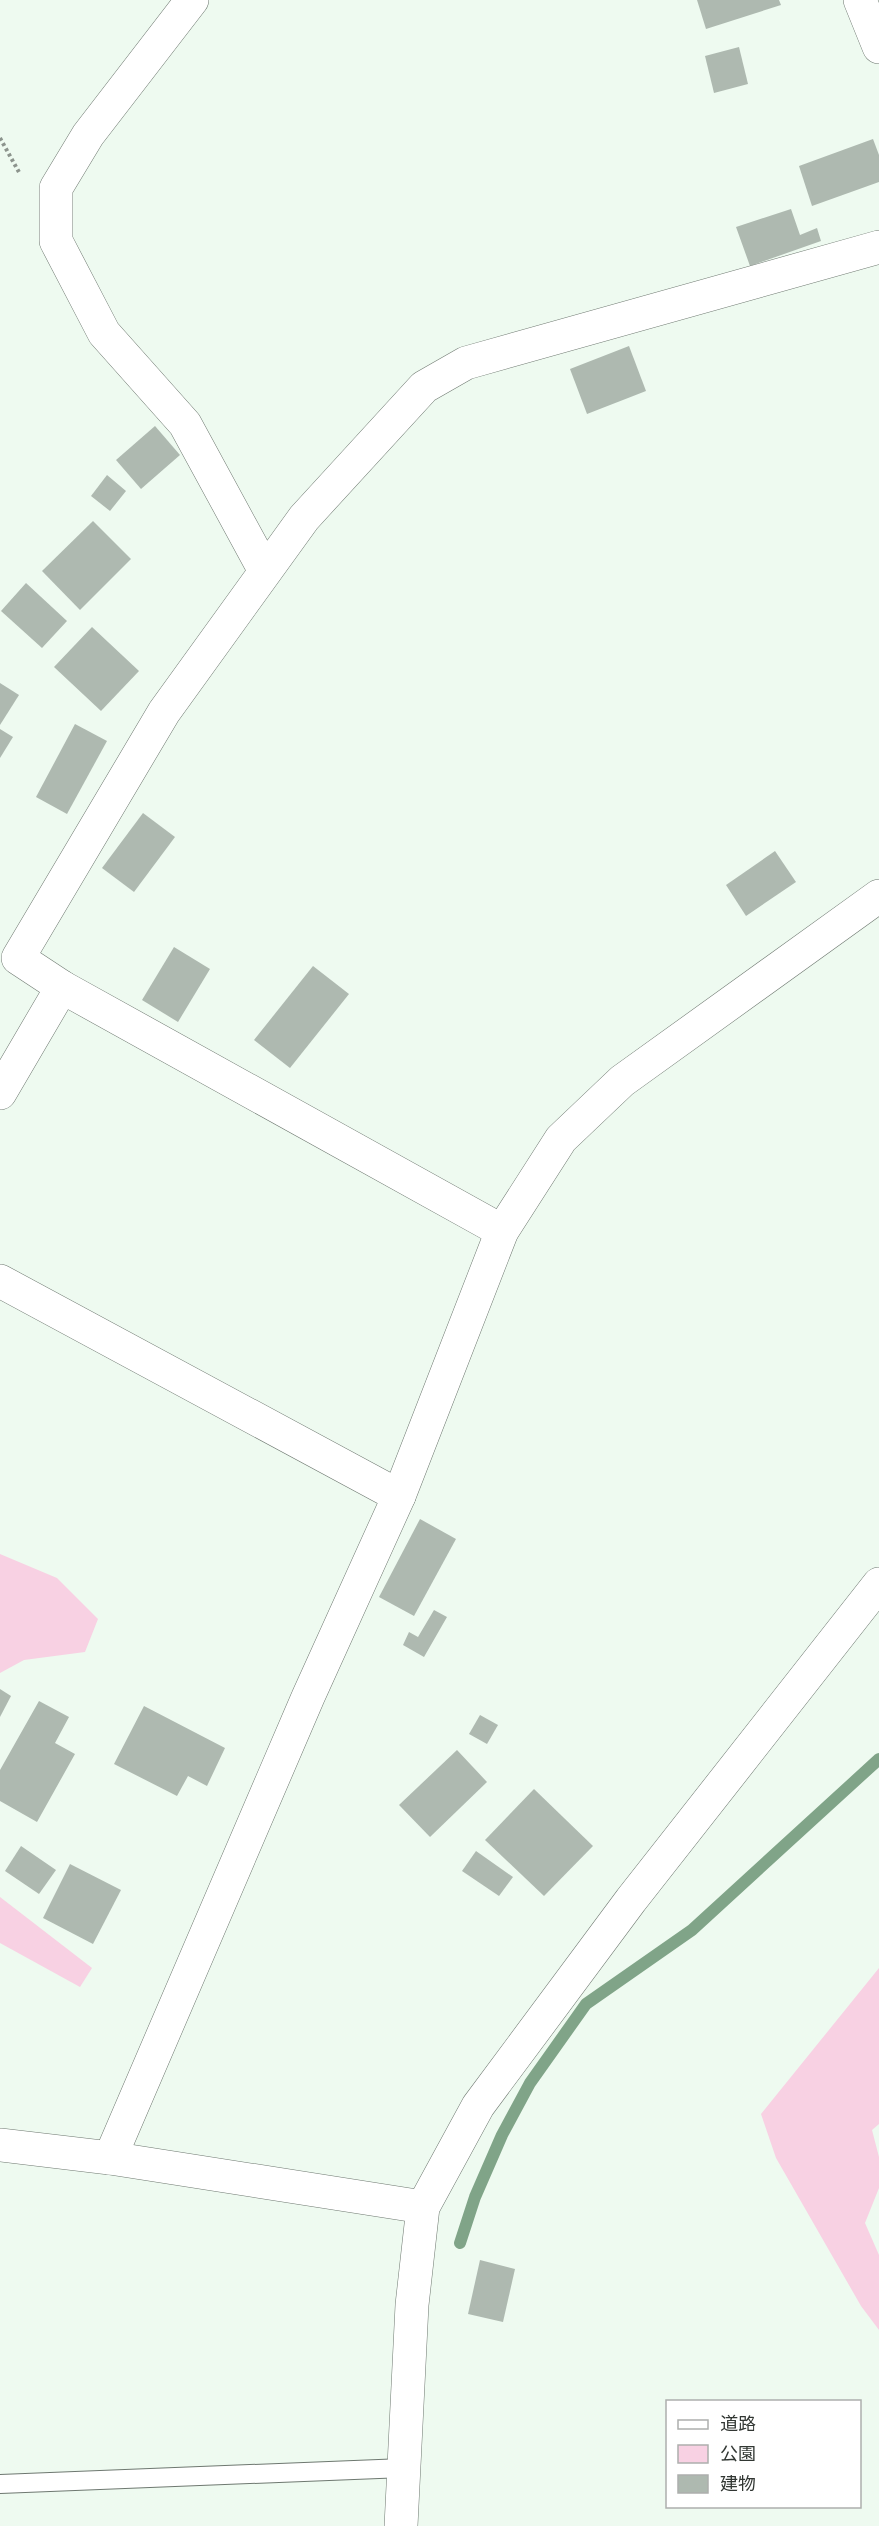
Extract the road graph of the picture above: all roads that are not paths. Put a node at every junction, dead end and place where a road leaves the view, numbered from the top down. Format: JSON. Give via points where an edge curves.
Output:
{"nodes":[{"id":1,"x":192,"y":0,"type":"edge"},
{"id":2,"x":860,"y":0,"type":"edge"},
{"id":3,"x":879,"y":47,"type":"edge"},
{"id":4,"x":879,"y":248,"type":"edge"},
{"id":5,"x":265,"y":571,"type":"junction"},
{"id":6,"x":879,"y":896,"type":"edge"},
{"id":7,"x":62,"y":987,"type":"junction"},
{"id":8,"x":0,"y":1093,"type":"edge"},
{"id":9,"x":502,"y":1231,"type":"junction"},
{"id":10,"x":0,"y":1281,"type":"edge"},
{"id":11,"x":399,"y":1496,"type":"junction"},
{"id":12,"x":879,"y":1584,"type":"edge"},
{"id":13,"x":0,"y":2145,"type":"edge"},
{"id":14,"x":110,"y":2158,"type":"junction"},
{"id":15,"x":423,"y":2207,"type":"junction"},
{"id":16,"x":404,"y":2468,"type":"junction"},
{"id":17,"x":0,"y":2484,"type":"edge"},
{"id":18,"x":401,"y":2526,"type":"edge"}],
"edges":[{"from":1,"to":5,"type":"street","via":[[88,135],[56,188],[56,241],[104,333],[185,424]]},
{"from":2,"to":3,"type":"street"},
{"from":4,"to":5,"type":"street","via":[[466,363],[424,387],[304,518]]},
{"from":5,"to":7,"type":"street","via":[[164,712],[18,958]]},
{"from":6,"to":9,"type":"street","via":[[622,1081],[561,1139]]},
{"from":7,"to":8,"type":"street"},
{"from":7,"to":9,"type":"street"},
{"from":9,"to":11,"type":"street"},
{"from":10,"to":11,"type":"street"},
{"from":11,"to":14,"type":"street"},
{"from":12,"to":15,"type":"street","via":[[632,1900],[485,2097]]},
{"from":13,"to":14,"type":"street"},
{"from":14,"to":15,"type":"street"},
{"from":15,"to":16,"type":"street","via":[[412,2305]]},
{"from":16,"to":17,"type":"lane"},
{"from":16,"to":18,"type":"street"}]}
